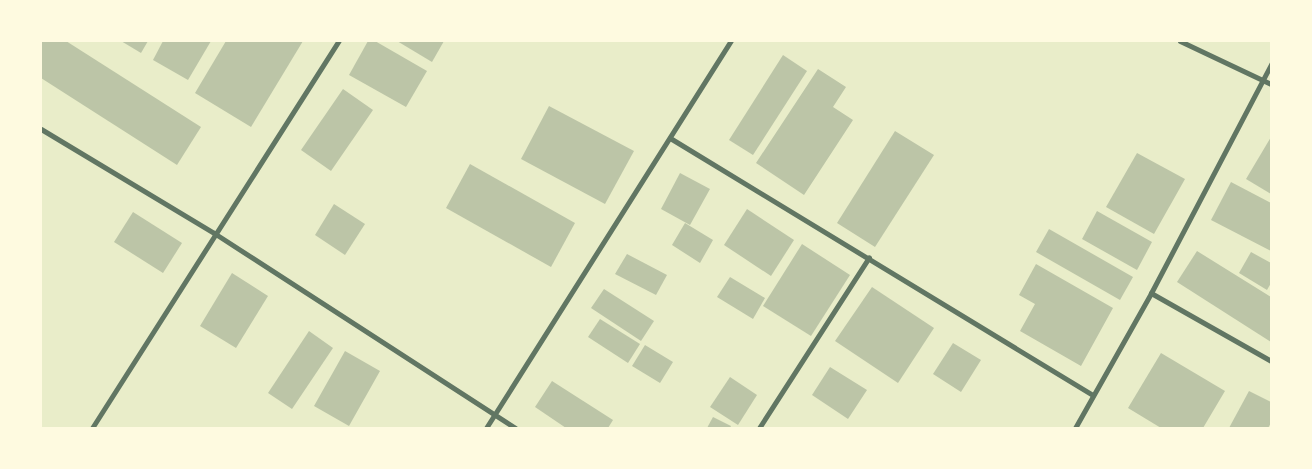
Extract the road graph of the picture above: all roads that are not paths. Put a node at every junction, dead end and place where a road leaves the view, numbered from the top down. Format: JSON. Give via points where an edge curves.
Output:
{"nodes":[{"id":1,"x":339,"y":41,"type":"edge"},
{"id":2,"x":731,"y":41,"type":"edge"},
{"id":3,"x":1180,"y":41,"type":"edge"},
{"id":4,"x":1271,"y":64,"type":"edge"},
{"id":5,"x":1262,"y":80,"type":"junction"},
{"id":6,"x":1271,"y":84,"type":"edge"},
{"id":7,"x":41,"y":129,"type":"edge"},
{"id":8,"x":670,"y":138,"type":"junction"},
{"id":9,"x":214,"y":234,"type":"junction"},
{"id":10,"x":870,"y":258,"type":"junction"},
{"id":11,"x":1151,"y":293,"type":"junction"},
{"id":12,"x":1271,"y":361,"type":"edge"},
{"id":13,"x":1092,"y":395,"type":"junction"},
{"id":14,"x":494,"y":415,"type":"junction"},
{"id":15,"x":92,"y":428,"type":"edge"},
{"id":16,"x":486,"y":428,"type":"edge"},
{"id":17,"x":515,"y":428,"type":"edge"},
{"id":18,"x":760,"y":428,"type":"edge"},
{"id":19,"x":1075,"y":428,"type":"edge"}],
"edges":[{"from":1,"to":9,"type":"street"},
{"from":2,"to":8,"type":"street"},
{"from":3,"to":5,"type":"street"},
{"from":4,"to":5,"type":"street"},
{"from":5,"to":6,"type":"street"},
{"from":5,"to":11,"type":"street"},
{"from":7,"to":9,"type":"street"},
{"from":8,"to":10,"type":"street"},
{"from":8,"to":14,"type":"street"},
{"from":9,"to":14,"type":"street"},
{"from":9,"to":15,"type":"street"},
{"from":10,"to":13,"type":"street"},
{"from":10,"to":18,"type":"street"},
{"from":11,"to":12,"type":"street"},
{"from":11,"to":13,"type":"street"},
{"from":13,"to":19,"type":"street"},
{"from":14,"to":16,"type":"street"},
{"from":14,"to":17,"type":"street"}]}
